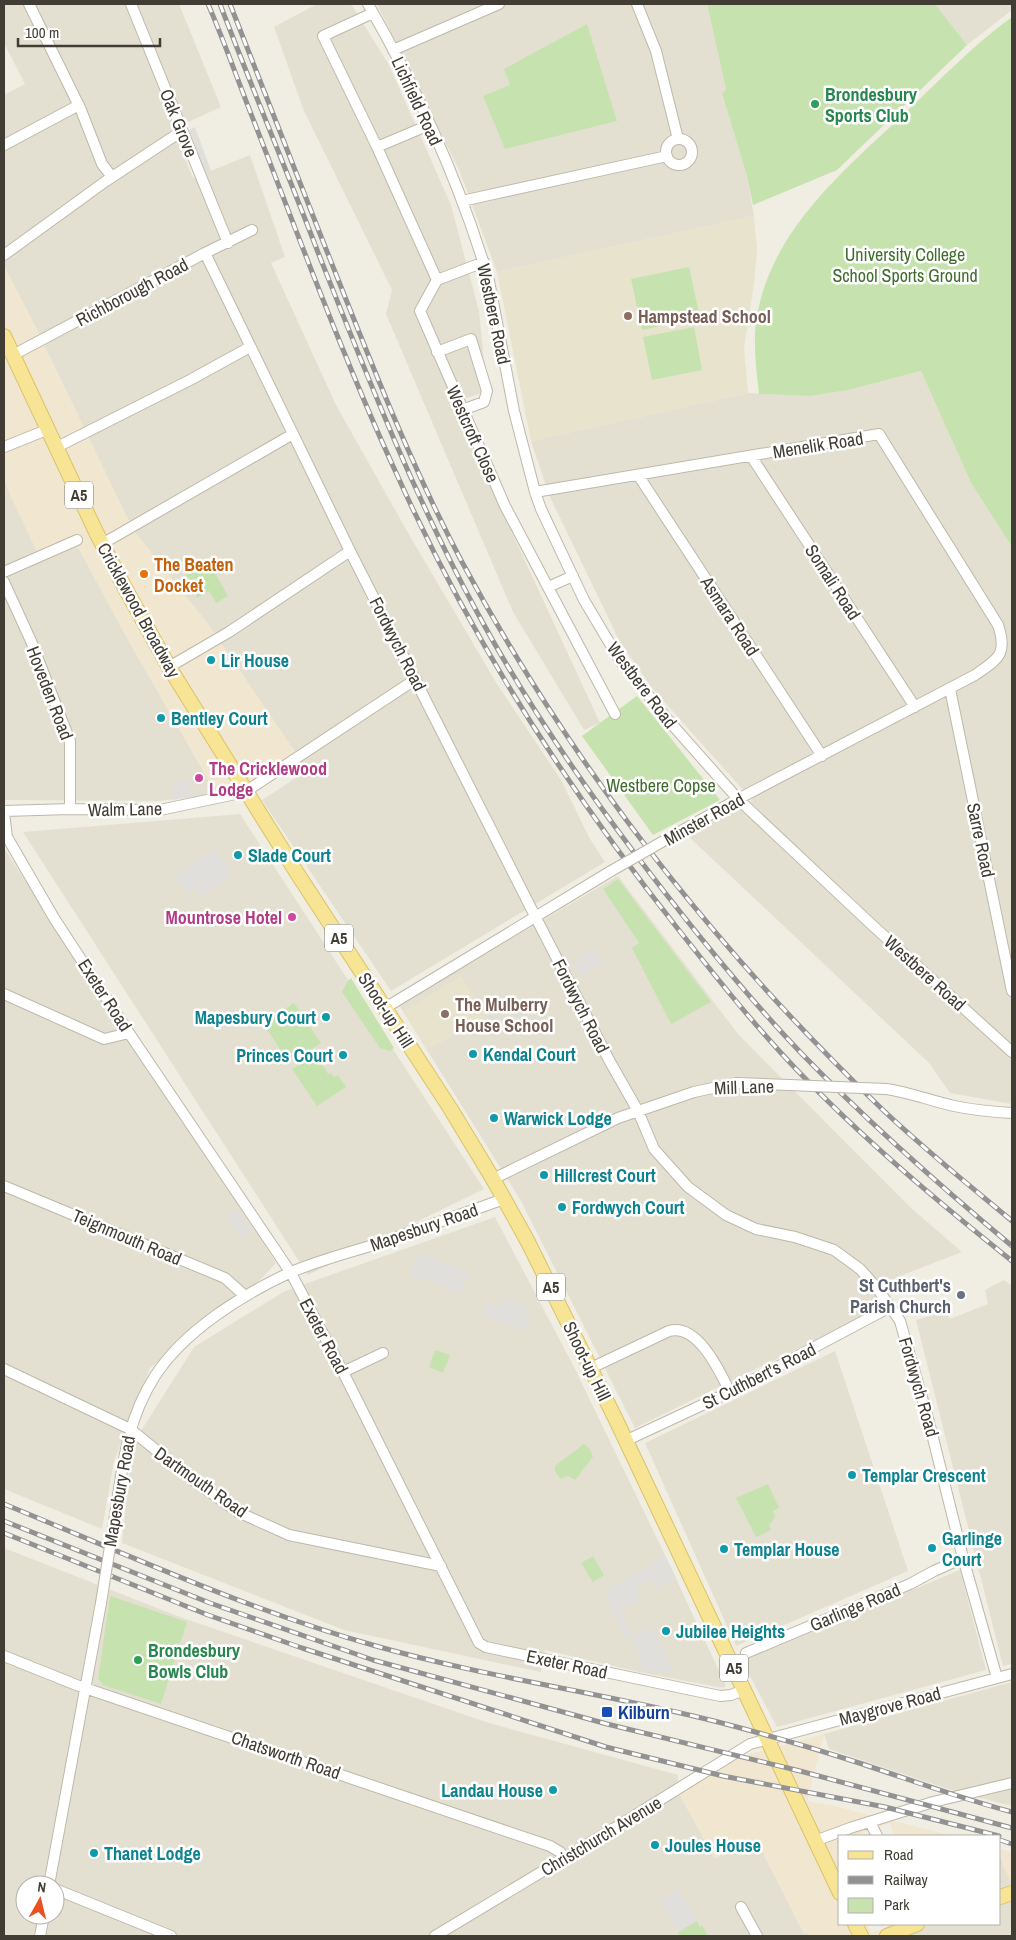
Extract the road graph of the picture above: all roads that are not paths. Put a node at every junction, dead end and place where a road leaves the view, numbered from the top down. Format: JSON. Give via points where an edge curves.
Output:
{"nodes":[{"id":1,"x":30,"y":4,"type":"edge"},
{"id":2,"x":131,"y":4,"type":"edge"},
{"id":3,"x":368,"y":4,"type":"edge"},
{"id":4,"x":499,"y":4,"type":"edge"},
{"id":5,"x":637,"y":4,"type":"edge"},
{"id":6,"x":477,"y":8,"type":"edge"},
{"id":7,"x":373,"y":14,"type":"junction"},
{"id":8,"x":393,"y":50,"type":"junction"},
{"id":9,"x":79,"y":105,"type":"junction"},
{"id":10,"x":422,"y":128,"type":"dead end"},
{"id":11,"x":182,"y":131,"type":"junction"},
{"id":12,"x":678,"y":139,"type":"junction"},
{"id":13,"x":4,"y":145,"type":"edge"},
{"id":14,"x":377,"y":147,"type":"junction"},
{"id":15,"x":667,"y":156,"type":"junction"},
{"id":16,"x":112,"y":177,"type":"junction"},
{"id":17,"x":462,"y":201,"type":"junction"},
{"id":18,"x":252,"y":230,"type":"dead end"},
{"id":19,"x":228,"y":242,"type":"junction"},
{"id":20,"x":205,"y":254,"type":"junction"},
{"id":21,"x":4,"y":255,"type":"edge"},
{"id":22,"x":484,"y":262,"type":"junction"},
{"id":23,"x":437,"y":280,"type":"junction"},
{"id":24,"x":4,"y":336,"type":"edge"},
{"id":25,"x":250,"y":347,"type":"junction"},
{"id":26,"x":437,"y":352,"type":"junction"},
{"id":27,"x":13,"y":354,"type":"junction"},
{"id":28,"x":462,"y":410,"type":"junction"},
{"id":29,"x":49,"y":429,"type":"junction"},
{"id":30,"x":293,"y":434,"type":"junction"},
{"id":31,"x":4,"y":447,"type":"edge"},
{"id":32,"x":57,"y":447,"type":"junction"},
{"id":33,"x":750,"y":456,"type":"junction"},
{"id":34,"x":638,"y":475,"type":"junction"},
{"id":35,"x":535,"y":492,"type":"junction"},
{"id":36,"x":77,"y":540,"type":"dead end"},
{"id":37,"x":102,"y":544,"type":"junction"},
{"id":38,"x":350,"y":551,"type":"junction"},
{"id":39,"x":4,"y":572,"type":"edge"},
{"id":40,"x":573,"y":576,"type":"junction"},
{"id":41,"x":4,"y":582,"type":"edge"},
{"id":42,"x":548,"y":587,"type":"junction"},
{"id":43,"x":998,"y":625,"type":"joint"},
{"id":44,"x":169,"y":668,"type":"junction"},
{"id":45,"x":416,"y":679,"type":"junction"},
{"id":46,"x":950,"y":689,"type":"junction"},
{"id":47,"x":915,"y":707,"type":"junction"},
{"id":48,"x":615,"y":714,"type":"dead end"},
{"id":49,"x":822,"y":756,"type":"junction"},
{"id":50,"x":245,"y":792,"type":"junction"},
{"id":51,"x":738,"y":799,"type":"junction"},
{"id":52,"x":70,"y":809,"type":"junction"},
{"id":53,"x":4,"y":812,"type":"edge"},
{"id":54,"x":297,"y":873,"type":"joint"},
{"id":55,"x":535,"y":916,"type":"junction"},
{"id":56,"x":1012,"y":990,"type":"edge"},
{"id":57,"x":4,"y":994,"type":"edge"},
{"id":58,"x":385,"y":1008,"type":"junction"},
{"id":59,"x":129,"y":1033,"type":"junction"},
{"id":60,"x":1011,"y":1047,"type":"edge"},
{"id":61,"x":638,"y":1111,"type":"junction"},
{"id":62,"x":1012,"y":1113,"type":"edge"},
{"id":63,"x":493,"y":1179,"type":"junction"},
{"id":64,"x":4,"y":1186,"type":"edge"},
{"id":65,"x":504,"y":1199,"type":"junction"},
{"id":66,"x":290,"y":1273,"type":"junction"},
{"id":67,"x":245,"y":1296,"type":"junction"},
{"id":68,"x":890,"y":1307,"type":"junction"},
{"id":69,"x":382,"y":1353,"type":"dead end"},
{"id":70,"x":591,"y":1368,"type":"junction"},
{"id":71,"x":4,"y":1369,"type":"edge"},
{"id":72,"x":343,"y":1372,"type":"junction"},
{"id":73,"x":730,"y":1392,"type":"junction"},
{"id":74,"x":130,"y":1429,"type":"junction"},
{"id":75,"x":625,"y":1441,"type":"junction"},
{"id":76,"x":964,"y":1558,"type":"junction"},
{"id":77,"x":440,"y":1566,"type":"junction"},
{"id":78,"x":746,"y":1654,"type":"dead end"},
{"id":79,"x":4,"y":1656,"type":"edge"},
{"id":80,"x":1012,"y":1674,"type":"edge"},
{"id":81,"x":997,"y":1678,"type":"junction"},
{"id":82,"x":86,"y":1688,"type":"junction"},
{"id":83,"x":744,"y":1690,"type":"junction"},
{"id":84,"x":767,"y":1739,"type":"junction"},
{"id":85,"x":1012,"y":1783,"type":"edge"},
{"id":86,"x":870,"y":1822,"type":"junction"},
{"id":87,"x":876,"y":1835,"type":"edge"},
{"id":88,"x":815,"y":1841,"type":"junction"},
{"id":89,"x":565,"y":1859,"type":"junction"},
{"id":90,"x":51,"y":1875,"type":"edge"},
{"id":91,"x":838,"y":1889,"type":"edge"},
{"id":92,"x":65,"y":1893,"type":"edge"},
{"id":93,"x":741,"y":1907,"type":"dead end"},
{"id":94,"x":914,"y":1925,"type":"edge"},
{"id":95,"x":170,"y":1936,"type":"edge"},
{"id":96,"x":435,"y":1936,"type":"edge"},
{"id":97,"x":757,"y":1936,"type":"edge"},
{"id":98,"x":887,"y":1936,"type":"edge"}],
"edges":[{"from":1,"to":9,"type":"street"},
{"from":2,"to":11,"type":"street","name":"Oak Grove"},
{"from":3,"to":7,"type":"street","name":"Lichfield Road"},
{"from":4,"to":6,"type":"street"},
{"from":5,"to":12,"type":"street","via":[[656,51]]},
{"from":6,"to":8,"type":"street"},
{"from":7,"to":8,"type":"street","name":"Lichfield Road"},
{"from":7,"to":14,"type":"street","via":[[323,36]]},
{"from":8,"to":17,"type":"street","name":"Lichfield Road"},
{"from":9,"to":13,"type":"street"},
{"from":9,"to":16,"type":"street","via":[[102,164]]},
{"from":10,"to":14,"type":"street"},
{"from":11,"to":16,"type":"street"},
{"from":11,"to":19,"type":"street","name":"Oak Grove"},
{"from":12,"to":15,"type":"street","via":[[668,145]]},
{"from":12,"to":15,"type":"street","via":[[686,141],[692,148],[689,161],[677,165]]},
{"from":14,"to":23,"type":"street"},
{"from":15,"to":17,"type":"street"},
{"from":16,"to":21,"type":"street"},
{"from":17,"to":22,"type":"street","name":"Westbere Road"},
{"from":18,"to":19,"type":"street","name":"Richborough Road"},
{"from":19,"to":20,"type":"street","name":"Richborough Road"},
{"from":20,"to":25,"type":"street","name":"Fordwych Road"},
{"from":20,"to":27,"type":"street","name":"Richborough Road"},
{"from":22,"to":23,"type":"street"},
{"from":22,"to":35,"type":"street","name":"Westbere Road","via":[[514,411]]},
{"from":23,"to":26,"type":"street","name":"Westcroft Close","via":[[420,311]]},
{"from":24,"to":27,"type":"main road","name":"Cricklewood Broadway","number":"A5"},
{"from":25,"to":30,"type":"street","name":"Fordwych Road"},
{"from":25,"to":32,"type":"street"},
{"from":26,"to":28,"type":"street","name":"Westcroft Close"},
{"from":26,"to":28,"type":"street","via":[[471,339],[487,391],[484,402]]},
{"from":27,"to":29,"type":"main road","name":"Cricklewood Broadway","number":"A5"},
{"from":28,"to":42,"type":"street","name":"Westcroft Close","via":[[505,506]]},
{"from":29,"to":31,"type":"street"},
{"from":29,"to":32,"type":"main road","name":"Cricklewood Broadway","number":"A5"},
{"from":30,"to":37,"type":"street"},
{"from":30,"to":38,"type":"street","name":"Fordwych Road"},
{"from":32,"to":37,"type":"main road","name":"Cricklewood Broadway","number":"A5"},
{"from":33,"to":34,"type":"street","name":"Menelik Road"},
{"from":33,"to":43,"type":"street","name":"Menelik Road","via":[[879,434]]},
{"from":33,"to":47,"type":"street","name":"Somali Road"},
{"from":34,"to":35,"type":"street","name":"Menelik Road"},
{"from":34,"to":49,"type":"street","name":"Asmara Road"},
{"from":35,"to":40,"type":"street","name":"Westbere Road"},
{"from":36,"to":39,"type":"street"},
{"from":37,"to":44,"type":"main road","name":"Cricklewood Broadway","number":"A5"},
{"from":38,"to":44,"type":"street"},
{"from":38,"to":45,"type":"street","name":"Fordwych Road"},
{"from":40,"to":42,"type":"street"},
{"from":40,"to":51,"type":"street","name":"Westbere Road","via":[[619,659]]},
{"from":41,"to":52,"type":"street","name":"Hoveden Road","via":[[70,741]]},
{"from":42,"to":48,"type":"street","name":"Westcroft Close"},
{"from":43,"to":46,"type":"street","name":"Minster Road","via":[[1003,646],[996,660]]},
{"from":44,"to":50,"type":"main road","name":"Cricklewood Broadway","number":"A5"},
{"from":45,"to":50,"type":"street"},
{"from":45,"to":55,"type":"street","name":"Fordwych Road"},
{"from":46,"to":47,"type":"street","name":"Minster Road"},
{"from":46,"to":56,"type":"street","name":"Sarre Road"},
{"from":47,"to":49,"type":"street","name":"Minster Road"},
{"from":49,"to":51,"type":"street","name":"Minster Road"},
{"from":50,"to":52,"type":"street","name":"Walm Lane","via":[[160,810]]},
{"from":50,"to":54,"type":"main road","name":"Cricklewood Broadway","number":"A5"},
{"from":51,"to":55,"type":"street","name":"Minster Road","bridge":true},
{"from":51,"to":60,"type":"street","name":"Westbere Road","via":[[911,960]]},
{"from":52,"to":53,"type":"street","name":"Walm Lane"},
{"from":53,"to":59,"type":"street","name":"Exeter Road","via":[[7,837],[54,918]]},
{"from":54,"to":58,"type":"main road","name":"Shoot-up Hill","number":"A5"},
{"from":55,"to":58,"type":"street","name":"Minster Road"},
{"from":55,"to":61,"type":"street","name":"Fordwych Road"},
{"from":57,"to":59,"type":"street","via":[[104,1039]]},
{"from":58,"to":63,"type":"main road","name":"Shoot-up Hill","number":"A5"},
{"from":59,"to":66,"type":"street","name":"Exeter Road"},
{"from":61,"to":62,"type":"street","name":"Mill Lane","bridge":true,"via":[[706,1088],[736,1084],[886,1089],[954,1106]]},
{"from":61,"to":63,"type":"street","name":"Mill Lane","via":[[610,1121]]},
{"from":61,"to":68,"type":"street","name":"Fordwych Road","via":[[654,1149],[688,1187],[726,1215],[756,1229],[834,1250],[860,1269]]},
{"from":63,"to":65,"type":"main road","name":"Shoot-up Hill","number":"A5"},
{"from":64,"to":67,"type":"street","name":"Teignmouth Road","via":[[225,1278]]},
{"from":65,"to":66,"type":"street","name":"Mapesbury Road"},
{"from":65,"to":70,"type":"main road","name":"Shoot-up Hill","number":"A5"},
{"from":66,"to":67,"type":"street","name":"Mapesbury Road"},
{"from":66,"to":72,"type":"street","name":"Exeter Road"},
{"from":67,"to":74,"type":"street","name":"Mapesbury Road","via":[[178,1348],[155,1376]]},
{"from":68,"to":73,"type":"street","name":"St Cuthbert's Road"},
{"from":68,"to":76,"type":"street","name":"Fordwych Road","via":[[900,1321]]},
{"from":69,"to":72,"type":"street"},
{"from":70,"to":73,"type":"street","via":[[669,1330],[680,1329],[691,1335],[710,1356]]},
{"from":70,"to":75,"type":"main road","name":"Shoot-up Hill","number":"A5"},
{"from":71,"to":74,"type":"street","name":"Dartmouth Road"},
{"from":72,"to":77,"type":"street","name":"Exeter Road"},
{"from":73,"to":75,"type":"street","name":"St Cuthbert's Road"},
{"from":74,"to":77,"type":"street","name":"Dartmouth Road","via":[[238,1512],[289,1535]]},
{"from":74,"to":82,"type":"street","name":"Mapesbury Road","bridge":true},
{"from":75,"to":83,"type":"main road","name":"Shoot-up Hill","number":"A5"},
{"from":76,"to":78,"type":"street","name":"Garlinge Road"},
{"from":76,"to":81,"type":"street","name":"Fordwych Road"},
{"from":77,"to":83,"type":"street","name":"Exeter Road","via":[[479,1643],[486,1646],[726,1697]]},
{"from":79,"to":82,"type":"street","name":"Chatsworth Road"},
{"from":80,"to":81,"type":"street","name":"Maygrove Road"},
{"from":81,"to":84,"type":"street","name":"Maygrove Road"},
{"from":82,"to":89,"type":"street","name":"Chatsworth Road","via":[[550,1846]]},
{"from":82,"to":90,"type":"street","name":"Mapesbury Road"},
{"from":83,"to":84,"type":"main road","name":"Shoot-up Hill","number":"A5"},
{"from":84,"to":88,"type":"main road","number":"A5"},
{"from":84,"to":89,"type":"street","name":"Christchurch Avenue","via":[[750,1744]]},
{"from":85,"to":86,"type":"street","via":[[933,1802]]},
{"from":86,"to":87,"type":"street"},
{"from":86,"to":88,"type":"street"},
{"from":88,"to":91,"type":"main road","number":"A5"},
{"from":89,"to":96,"type":"street","name":"Christchurch Avenue"},
{"from":92,"to":95,"type":"street"},
{"from":93,"to":97,"type":"street"},
{"from":94,"to":98,"type":"main road"}]}
